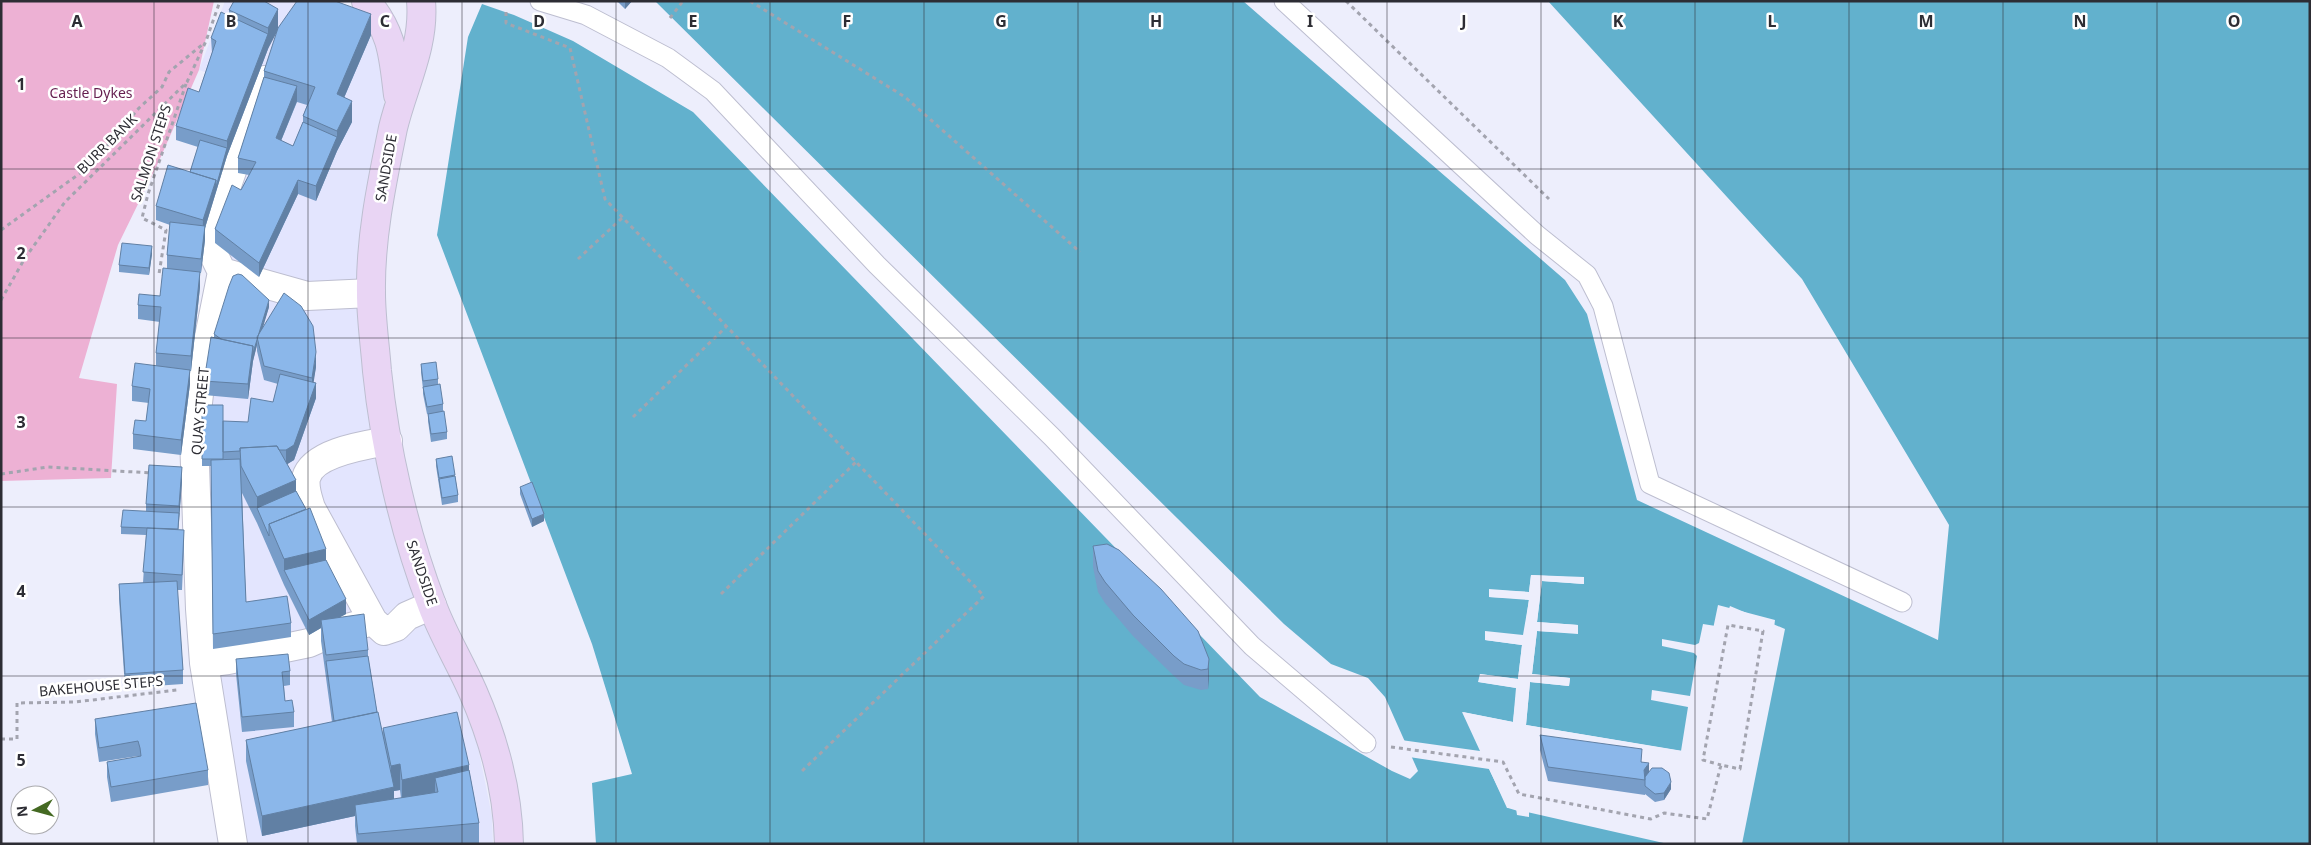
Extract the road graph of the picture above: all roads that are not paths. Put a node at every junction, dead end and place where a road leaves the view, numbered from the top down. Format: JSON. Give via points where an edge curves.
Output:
{"nodes":[{"id":1,"x":366,"y":1,"type":"edge"},
{"id":2,"x":421,"y":1,"type":"edge"},
{"id":3,"x":540,"y":1,"type":"edge"},
{"id":4,"x":1284,"y":1,"type":"edge"},
{"id":5,"x":271,"y":59,"type":"edge"},
{"id":6,"x":399,"y":104,"type":"junction"},
{"id":7,"x":222,"y":272,"type":"junction"},
{"id":8,"x":371,"y":293,"type":"junction"},
{"id":9,"x":388,"y":441,"type":"junction"},
{"id":10,"x":1902,"y":602,"type":"dead end"},
{"id":11,"x":432,"y":605,"type":"junction"},
{"id":12,"x":373,"y":621,"type":"junction"},
{"id":13,"x":206,"y":675,"type":"junction"},
{"id":14,"x":1366,"y":743,"type":"road end"},
{"id":15,"x":234,"y":844,"type":"edge"},
{"id":16,"x":509,"y":844,"type":"edge"}],
"edges":[{"from":1,"to":6,"type":"street","name":"SANDSIDE","via":[[387,30],[394,57]]},
{"from":2,"to":6,"type":"street","name":"SANDSIDE","via":[[420,40]]},
{"from":3,"to":14,"type":"lane","via":[[594,19],[668,58],[713,91],[877,265],[1052,437],[1252,646]]},
{"from":4,"to":10,"type":"lane","via":[[1537,235],[1587,275],[1603,306],[1650,484]]},
{"from":5,"to":7,"type":"street","via":[[209,245]]},
{"from":6,"to":8,"type":"street","name":"SANDSIDE","via":[[383,177]]},
{"from":7,"to":8,"type":"street","via":[[307,296]]},
{"from":7,"to":13,"type":"street","name":"QUAY STREET","via":[[201,377],[194,437]]},
{"from":8,"to":9,"type":"street","name":"SANDSIDE","via":[[377,373]]},
{"from":9,"to":11,"type":"street","name":"SANDSIDE","via":[[408,531]]},
{"from":9,"to":12,"type":"street","via":[[350,449],[324,459],[310,470],[306,478],[311,508]]},
{"from":11,"to":12,"type":"street","via":[[384,631]]},
{"from":11,"to":16,"type":"street","name":"SANDSIDE","via":[[473,692],[498,759],[508,816]]},
{"from":12,"to":13,"type":"street","via":[[336,631],[309,644],[228,660]]},
{"from":13,"to":15,"type":"street","name":"QUAY STREET"}]}
